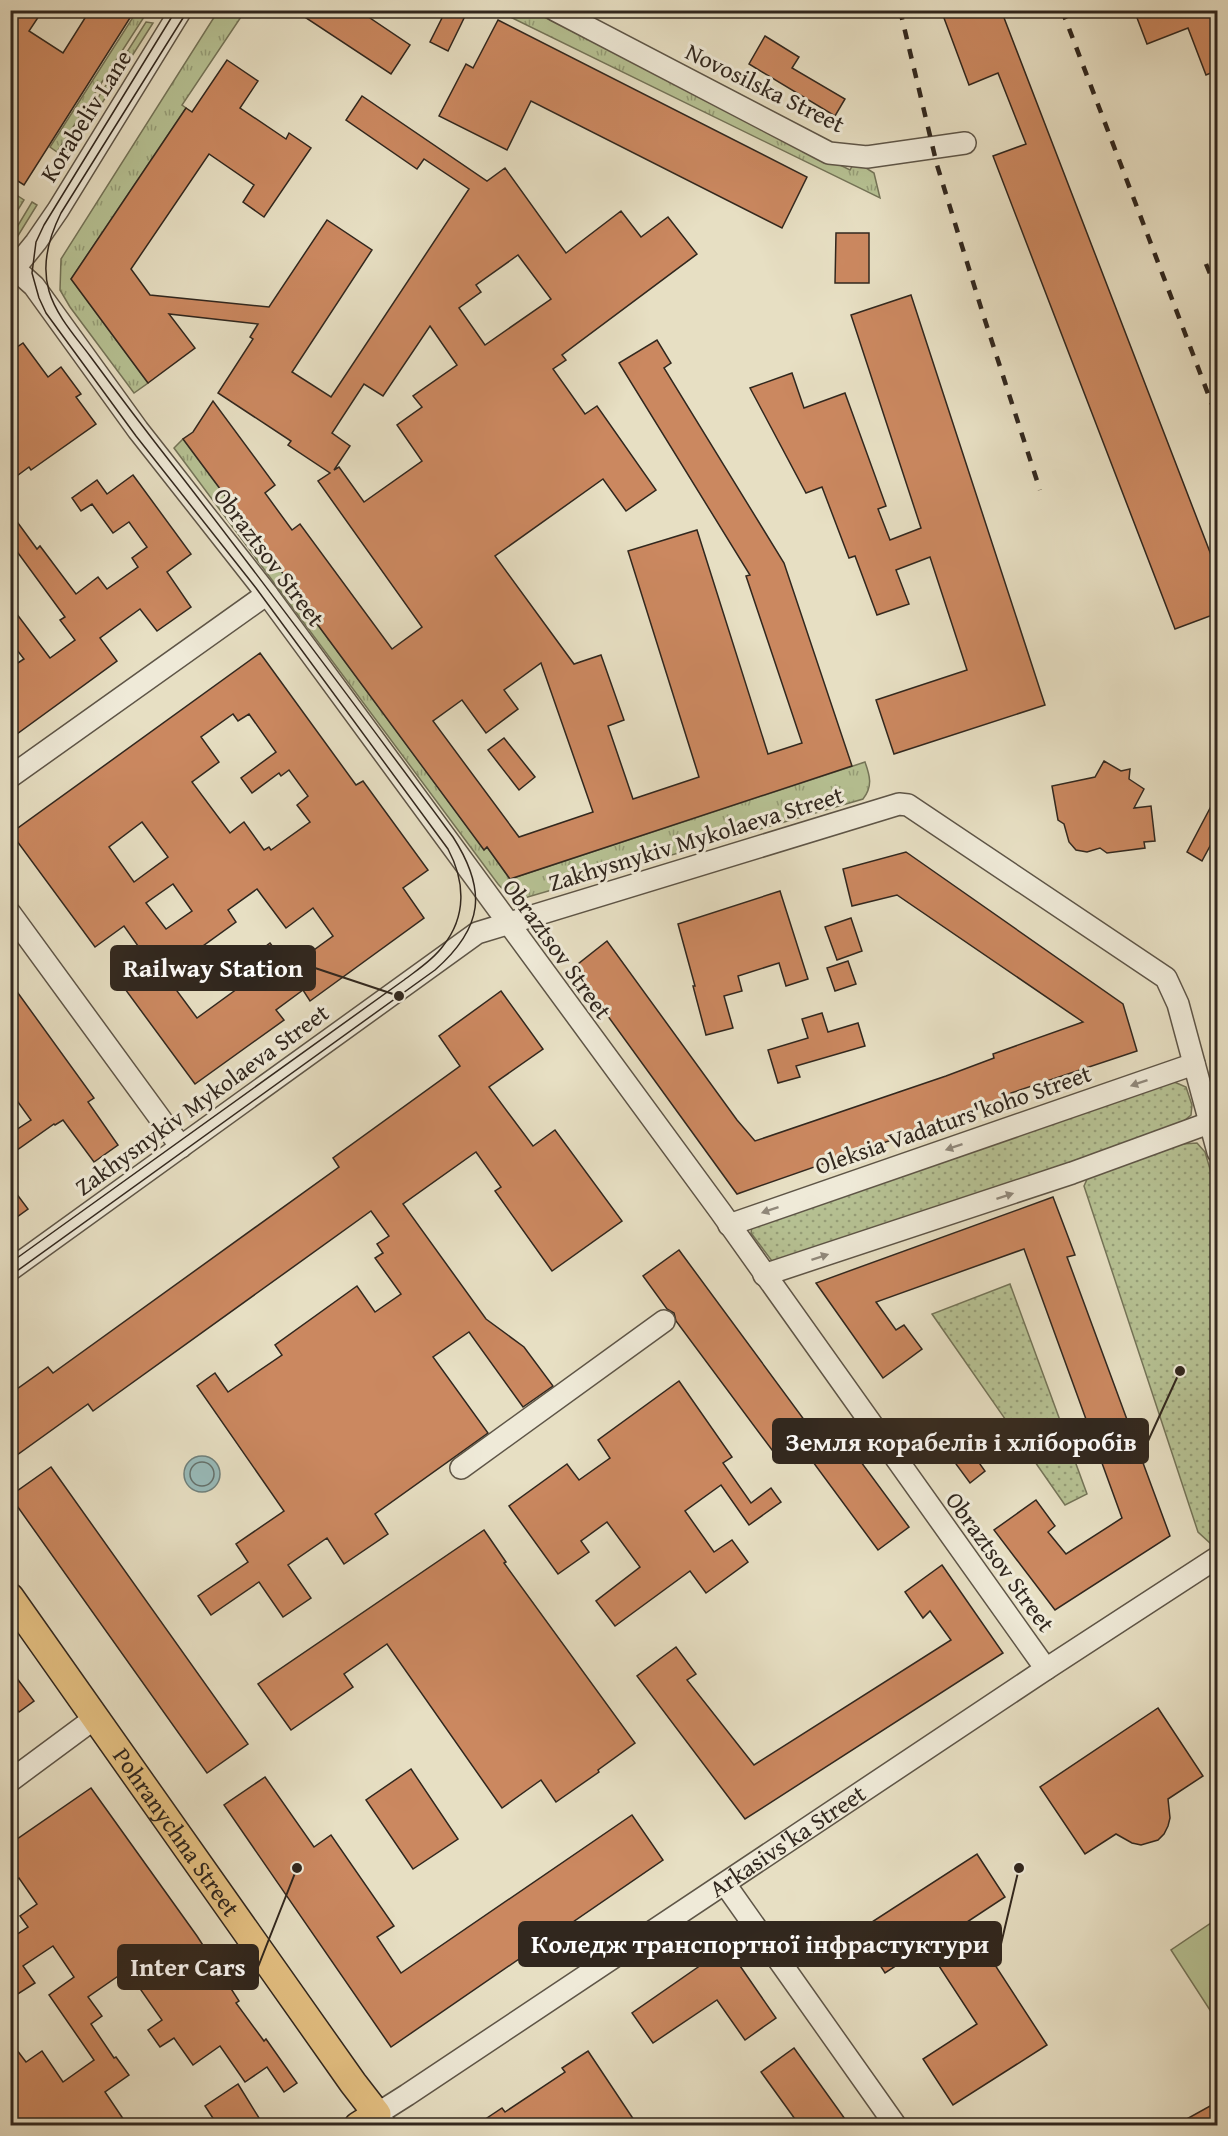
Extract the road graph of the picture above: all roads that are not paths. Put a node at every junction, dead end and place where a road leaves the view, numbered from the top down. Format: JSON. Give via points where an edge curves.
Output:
{"nodes":[{"id":1,"x":182,"y":10,"type":"edge"},
{"id":2,"x":555,"y":10,"type":"edge"},
{"id":3,"x":965,"y":143,"type":"dead end"},
{"id":4,"x":13,"y":272,"type":"edge"},
{"id":5,"x":267,"y":594,"type":"junction"},
{"id":6,"x":10,"y":777,"type":"edge"},
{"id":7,"x":10,"y":913,"type":"edge"},
{"id":8,"x":508,"y":924,"type":"junction"},
{"id":9,"x":1194,"y":1064,"type":"junction"},
{"id":10,"x":1209,"y":1123,"type":"junction"},
{"id":11,"x":181,"y":1147,"type":"junction"},
{"id":12,"x":1218,"y":1152,"type":"edge"},
{"id":13,"x":729,"y":1225,"type":"junction"},
{"id":14,"x":10,"y":1270,"type":"edge"},
{"id":15,"x":764,"y":1275,"type":"junction"},
{"id":16,"x":664,"y":1321,"type":"dead end"},
{"id":17,"x":461,"y":1468,"type":"dead end"},
{"id":18,"x":1218,"y":1557,"type":"edge"},
{"id":19,"x":10,"y":1597,"type":"edge"},
{"id":20,"x":1046,"y":1668,"type":"junction"},
{"id":21,"x":95,"y":1718,"type":"junction"},
{"id":22,"x":10,"y":1781,"type":"edge"},
{"id":23,"x":725,"y":1884,"type":"junction"},
{"id":24,"x":373,"y":2122,"type":"edge"},
{"id":25,"x":896,"y":2126,"type":"edge"}],
"edges":[{"from":1,"to":4,"type":"street","name":"Korabeliv Lane","via":[[58,210]]},
{"from":2,"to":3,"type":"street","name":"Novosilska Street","via":[[829,153],[867,157]]},
{"from":4,"to":5,"type":"street","name":"Obraztsov Street","via":[[42,296],[138,430]]},
{"from":5,"to":6,"type":"street"},
{"from":5,"to":8,"type":"street","name":"Obraztsov Street"},
{"from":7,"to":11,"type":"street"},
{"from":8,"to":9,"type":"street","name":"Zakhysnykiv Mykolaeva Street","via":[[899,804],[908,805],[1166,978],[1178,1004]]},
{"from":8,"to":11,"type":"street","name":"Zakhysnykiv Mykolaeva Street","via":[[477,933]]},
{"from":8,"to":13,"type":"street","name":"Obraztsov Street"},
{"from":9,"to":10,"type":"street"},
{"from":9,"to":13,"type":"street","name":"Oleksia Vadaturs'koho Street","one_way":true},
{"from":10,"to":12,"type":"street"},
{"from":15,"to":10,"type":"street","one_way":true,"via":[[1072,1173]]},
{"from":11,"to":14,"type":"street","name":"Zakhysnykiv Mykolaeva Street"},
{"from":13,"to":15,"type":"street","name":"Obraztsov Street"},
{"from":15,"to":20,"type":"street","name":"Obraztsov Street"},
{"from":16,"to":17,"type":"street"},
{"from":18,"to":20,"type":"street","name":"Arkasivs'ka Street"},
{"from":19,"to":21,"type":"main road","name":"Pohranychna Street"},
{"from":20,"to":23,"type":"street","name":"Arkasivs'ka Street"},
{"from":21,"to":22,"type":"street"},
{"from":21,"to":24,"type":"main road","name":"Pohranychna Street","via":[[352,2083]]},
{"from":23,"to":24,"type":"street","name":"Arkasivs'ka Street"},
{"from":23,"to":25,"type":"street"}]}
